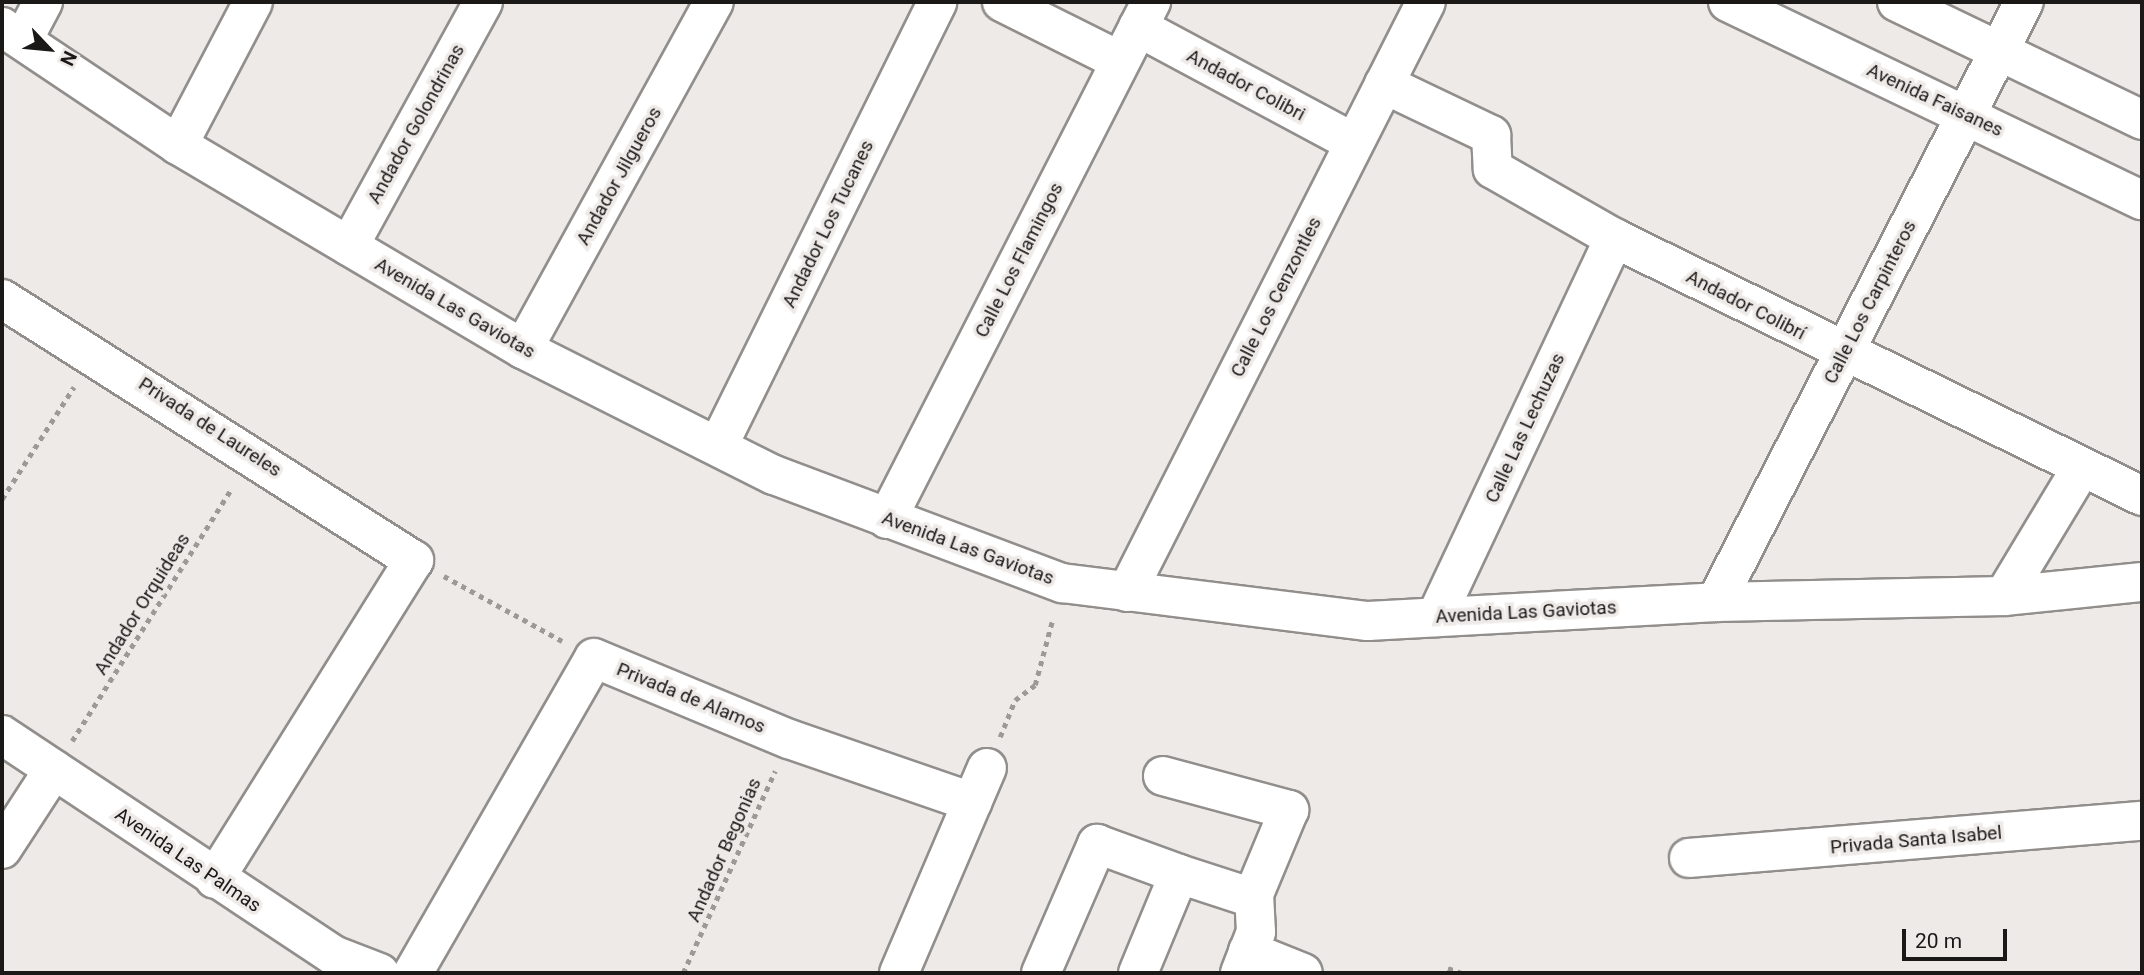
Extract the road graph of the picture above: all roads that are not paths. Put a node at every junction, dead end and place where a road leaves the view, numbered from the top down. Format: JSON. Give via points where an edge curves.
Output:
{"nodes":[{"id":1,"x":43,"y":2,"type":"edge"},
{"id":2,"x":253,"y":2,"type":"edge"},
{"id":3,"x":483,"y":2,"type":"edge"},
{"id":4,"x":714,"y":2,"type":"edge"},
{"id":5,"x":1002,"y":2,"type":"edge"},
{"id":6,"x":1426,"y":2,"type":"edge"},
{"id":7,"x":1728,"y":2,"type":"edge"},
{"id":8,"x":1897,"y":2,"type":"edge"},
{"id":9,"x":2025,"y":2,"type":"edge"},
{"id":10,"x":929,"y":4,"type":"edge"},
{"id":11,"x":1144,"y":14,"type":"edge"},
{"id":12,"x":12,"y":34,"type":"edge"},
{"id":13,"x":1999,"y":52,"type":"junction"},
{"id":14,"x":1120,"y":61,"type":"junction"},
{"id":15,"x":1384,"y":84,"type":"junction"},
{"id":16,"x":1966,"y":115,"type":"junction"},
{"id":17,"x":2142,"y":120,"type":"edge"},
{"id":18,"x":1354,"y":144,"type":"junction"},
{"id":19,"x":178,"y":145,"type":"junction"},
{"id":20,"x":2142,"y":200,"type":"edge"},
{"id":21,"x":1614,"y":238,"type":"junction"},
{"id":22,"x":349,"y":246,"type":"junction"},
{"id":23,"x":2,"y":299,"type":"edge"},
{"id":24,"x":523,"y":349,"type":"junction"},
{"id":25,"x":1843,"y":354,"type":"junction"},
{"id":26,"x":718,"y":446,"type":"junction"},
{"id":27,"x":2080,"y":470,"type":"junction"},
{"id":28,"x":2142,"y":496,"type":"edge"},
{"id":29,"x":887,"y":519,"type":"junction"},
{"id":30,"x":2142,"y":582,"type":"edge"},
{"id":31,"x":1127,"y":592,"type":"junction"},
{"id":32,"x":2004,"y":596,"type":"junction"},
{"id":33,"x":1716,"y":602,"type":"junction"},
{"id":34,"x":1436,"y":617,"type":"junction"},
{"id":35,"x":2,"y":735,"type":"edge"},
{"id":36,"x":54,"y":769,"type":"junction"},
{"id":37,"x":1163,"y":776,"type":"dead end"},
{"id":38,"x":2142,"y":821,"type":"edge"},
{"id":39,"x":3,"y":844,"type":"edge"},
{"id":40,"x":1689,"y":858,"type":"dead end"},
{"id":41,"x":1179,"y":874,"type":"junction"},
{"id":42,"x":215,"y":879,"type":"junction"},
{"id":43,"x":1253,"y":898,"type":"junction"},
{"id":44,"x":1244,"y":962,"type":"edge"},
{"id":45,"x":380,"y":973,"type":"edge"},
{"id":46,"x":413,"y":973,"type":"edge"},
{"id":47,"x":899,"y":973,"type":"edge"},
{"id":48,"x":1041,"y":973,"type":"edge"},
{"id":49,"x":1138,"y":973,"type":"edge"},
{"id":50,"x":1303,"y":973,"type":"edge"}],
"edges":[{"from":1,"to":12,"type":"street"},
{"from":2,"to":19,"type":"street"},
{"from":3,"to":22,"type":"street","name":"Andador Golondrinas"},
{"from":4,"to":24,"type":"street","name":"Andador Jilgueros"},
{"from":5,"to":14,"type":"street"},
{"from":6,"to":15,"type":"street","name":"Calle Los Cenzontles"},
{"from":7,"to":16,"type":"street","name":"Avenida Faisanes"},
{"from":8,"to":13,"type":"street"},
{"from":9,"to":13,"type":"street","name":"Calle Los Carpinteros"},
{"from":10,"to":26,"type":"street","name":"Andador Los Tucanes"},
{"from":11,"to":14,"type":"street","name":"Calle Los Flamingos"},
{"from":11,"to":18,"type":"street","name":"Andador Colibri"},
{"from":12,"to":19,"type":"street","name":"Avenida Las Gaviotas"},
{"from":13,"to":16,"type":"street","name":"Calle Los Carpinteros"},
{"from":13,"to":17,"type":"street"},
{"from":14,"to":29,"type":"street","name":"Calle Los Flamingos"},
{"from":15,"to":18,"type":"street","name":"Calle Los Cenzontles"},
{"from":15,"to":21,"type":"street","name":"Andador Colibrí","via":[[1491,135],[1493,169]]},
{"from":16,"to":20,"type":"street","name":"Avenida Faisanes"},
{"from":16,"to":25,"type":"street","name":"Calle Los Carpinteros"},
{"from":18,"to":31,"type":"street","name":"Calle Los Cenzontles"},
{"from":19,"to":22,"type":"street","name":"Avenida Las Gaviotas"},
{"from":21,"to":25,"type":"street","name":"Andador Colibrí"},
{"from":21,"to":34,"type":"street","name":"Calle Las Lechuzas"},
{"from":22,"to":24,"type":"street","name":"Avenida Las Gaviotas"},
{"from":23,"to":42,"type":"street","name":"Privada de Laureles","via":[[414,560]]},
{"from":24,"to":26,"type":"street","name":"Avenida Las Gaviotas"},
{"from":25,"to":27,"type":"street","name":"Andador Colibrí"},
{"from":25,"to":33,"type":"street","name":"Calle Los Carpinteros"},
{"from":26,"to":29,"type":"street","name":"Avenida Las Gaviotas"},
{"from":27,"to":28,"type":"street","name":"Andador Colibrí"},
{"from":27,"to":32,"type":"street"},
{"from":29,"to":31,"type":"street","name":"Avenida Las Gaviotas","via":[[1062,583]]},
{"from":30,"to":32,"type":"street","name":"Avenida Las Gaviotas"},
{"from":31,"to":34,"type":"street","name":"Avenida Las Gaviotas","via":[[1368,621]]},
{"from":32,"to":33,"type":"street","name":"Avenida Las Gaviotas"},
{"from":33,"to":34,"type":"street","name":"Avenida Las Gaviotas"},
{"from":35,"to":36,"type":"street","name":"Avenida Las Palmas"},
{"from":36,"to":39,"type":"street"},
{"from":36,"to":42,"type":"street","name":"Avenida Las Palmas"},
{"from":37,"to":43,"type":"street","via":[[1289,810]]},
{"from":38,"to":40,"type":"street","name":"Privada Santa Isabel"},
{"from":41,"to":43,"type":"street"},
{"from":41,"to":48,"type":"street","via":[[1097,844]]},
{"from":41,"to":49,"type":"street"},
{"from":42,"to":45,"type":"street","name":"Avenida Las Palmas","via":[[333,955]]},
{"from":43,"to":44,"type":"street","via":[[1256,932]]},
{"from":44,"to":50,"type":"street"},
{"from":46,"to":47,"type":"street","name":"Privada de Alamos","via":[[594,658],[789,739],[980,785]]}]}
